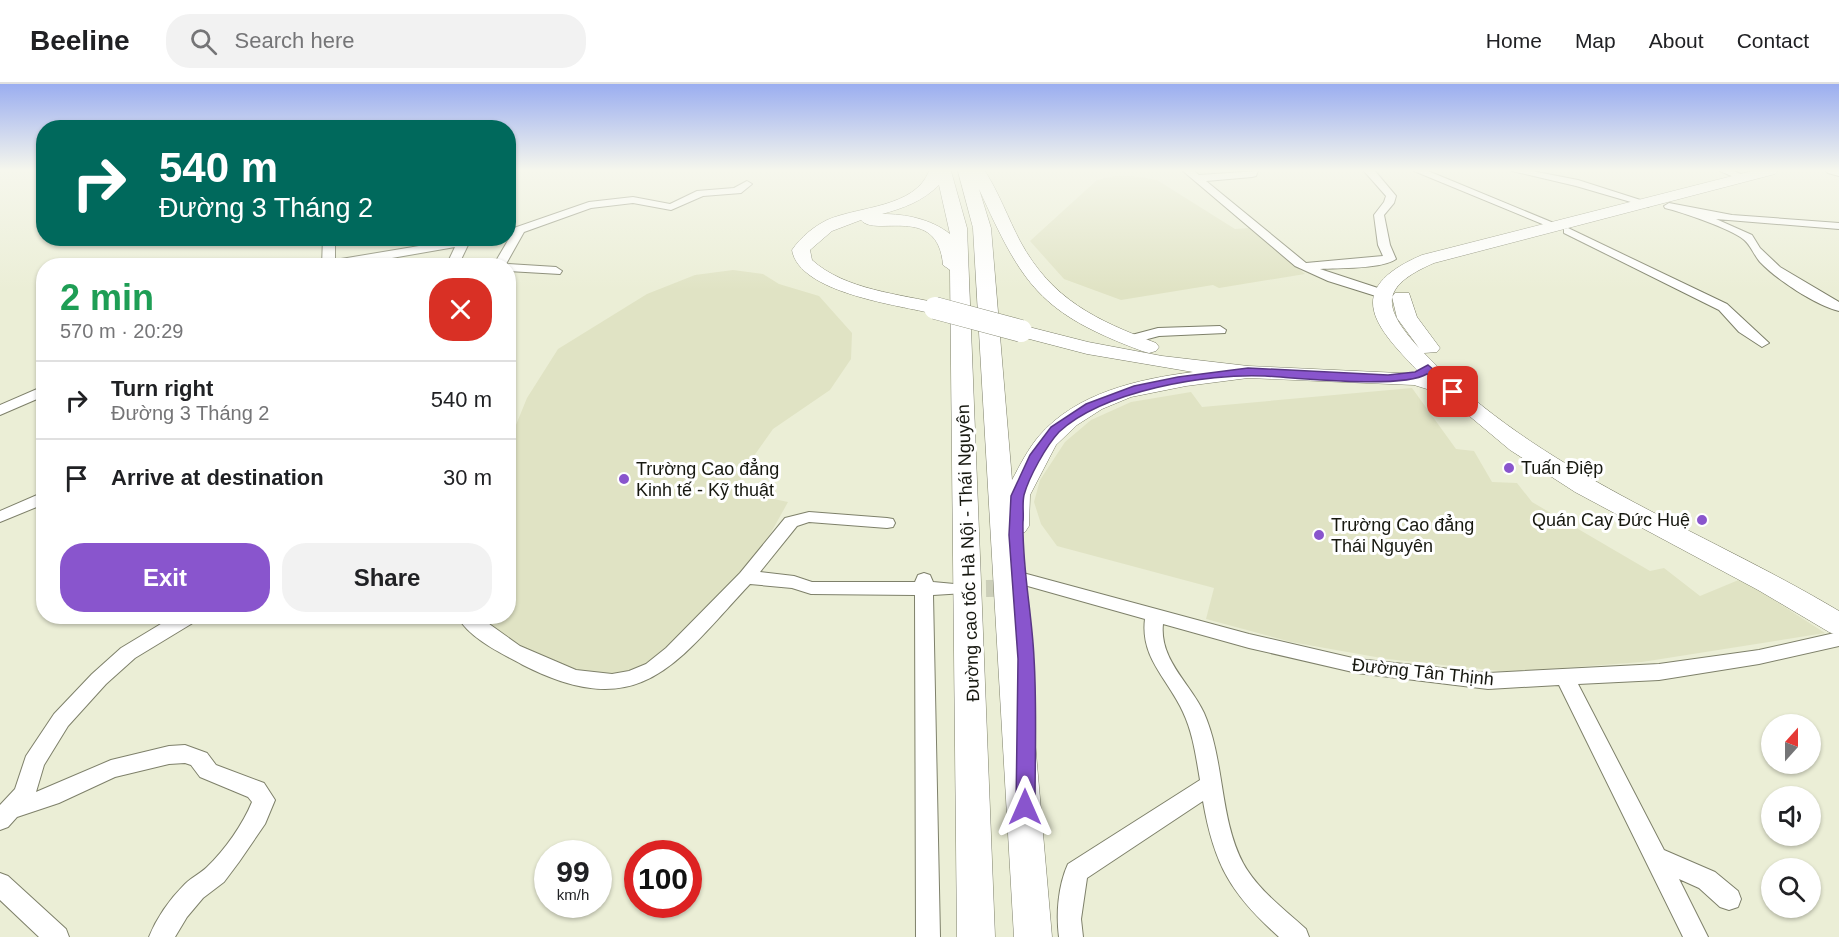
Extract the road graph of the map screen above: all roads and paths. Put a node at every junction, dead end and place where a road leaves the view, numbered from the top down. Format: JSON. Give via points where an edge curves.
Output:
{"nodes":[{"id":1,"x":573,"y":211,"type":"edge"},
{"id":2,"x":870,"y":211,"type":"edge"},
{"id":3,"x":953,"y":211,"type":"edge"},
{"id":4,"x":977,"y":211,"type":"edge"},
{"id":5,"x":997,"y":211,"type":"edge"},
{"id":6,"x":1234,"y":211,"type":"edge"},
{"id":7,"x":1383,"y":211,"type":"edge"},
{"id":8,"x":1517,"y":211,"type":"edge"},
{"id":9,"x":1639,"y":211,"type":"edge"},
{"id":10,"x":1683,"y":211,"type":"edge"},
{"id":11,"x":1694,"y":213,"type":"junction"},
{"id":12,"x":1839,"y":226,"type":"edge"},
{"id":13,"x":1562,"y":229,"type":"junction"},
{"id":14,"x":516,"y":231,"type":"edge"},
{"id":15,"x":819,"y":231,"type":"junction"},
{"id":16,"x":455,"y":246,"type":"edge"},
{"id":17,"x":376,"y":258,"type":"edge"},
{"id":18,"x":1303,"y":266,"type":"junction"},
{"id":19,"x":516,"y":268,"type":"edge"},
{"id":20,"x":556,"y":271,"type":"dead end"},
{"id":21,"x":1392,"y":296,"type":"junction"},
{"id":22,"x":1839,"y":307,"type":"edge"},
{"id":23,"x":1220,"y":330,"type":"dead end"},
{"id":24,"x":1393,"y":330,"type":"junction"},
{"id":25,"x":1129,"y":340,"type":"junction"},
{"id":26,"x":1423,"y":340,"type":"junction"},
{"id":27,"x":1762,"y":343,"type":"dead end"},
{"id":28,"x":1428,"y":369,"type":"junction"},
{"id":29,"x":1248,"y":372,"type":"junction"},
{"id":30,"x":1383,"y":373,"type":"junction"},
{"id":31,"x":36,"y":394,"type":"edge"},
{"id":32,"x":1472,"y":397,"type":"junction"},
{"id":33,"x":0,"y":411,"type":"edge"},
{"id":34,"x":964,"y":413,"type":"junction"},
{"id":35,"x":36,"y":501,"type":"edge"},
{"id":36,"x":0,"y":517,"type":"edge"},
{"id":37,"x":887,"y":523,"type":"dead end"},
{"id":38,"x":746,"y":577,"type":"junction"},
{"id":39,"x":959,"y":584,"type":"tunnel mouth"},
{"id":40,"x":1024,"y":584,"type":"tunnel mouth"},
{"id":41,"x":924,"y":585,"type":"junction"},
{"id":42,"x":1839,"y":606,"type":"edge"},
{"id":43,"x":1155,"y":616,"type":"junction"},
{"id":44,"x":176,"y":624,"type":"edge"},
{"id":45,"x":475,"y":624,"type":"edge"},
{"id":46,"x":1839,"y":625,"type":"edge"},
{"id":47,"x":1839,"y":639,"type":"edge"},
{"id":48,"x":1565,"y":677,"type":"junction"},
{"id":49,"x":1212,"y":784,"type":"junction"},
{"id":50,"x":6,"y":814,"type":"edge"},
{"id":51,"x":1025,"y":829,"type":"junction"},
{"id":52,"x":1658,"y":858,"type":"junction"},
{"id":53,"x":0,"y":884,"type":"edge"},
{"id":54,"x":1729,"y":899,"type":"dead end"},
{"id":55,"x":57,"y":937,"type":"edge"},
{"id":56,"x":161,"y":937,"type":"edge"},
{"id":57,"x":928,"y":937,"type":"edge"},
{"id":58,"x":976,"y":937,"type":"edge"},
{"id":59,"x":1033,"y":937,"type":"edge"},
{"id":60,"x":1071,"y":937,"type":"edge"},
{"id":61,"x":1297,"y":937,"type":"edge"},
{"id":62,"x":1696,"y":937,"type":"edge"}],
"edges":[{"from":1,"to":14,"type":"street"},
{"from":2,"to":15,"type":"highway"},
{"from":3,"to":34,"type":"highway","name":"Đường cao tốc Hà Nội - Thái Nguyên","via":[[958,228]]},
{"from":4,"to":51,"type":"highway","name":"Đường cao tốc Hà Nội - Thái Nguyên","via":[[982,228]]},
{"from":5,"to":25,"type":"highway","via":[[1033,274],[1058,301],[1107,332]]},
{"from":6,"to":18,"type":"street"},
{"from":7,"to":18,"type":"street","via":[[1379,216],[1390,259]]},
{"from":8,"to":13,"type":"street"},
{"from":9,"to":13,"type":"highway"},
{"from":10,"to":11,"type":"street"},
{"from":11,"to":12,"type":"street"},
{"from":11,"to":22,"type":"street","via":[[1748,237],[1756,252],[1772,267]]},
{"from":13,"to":21,"type":"highway","via":[[1444,261]]},
{"from":13,"to":27,"type":"street","via":[[1723,307]]},
{"from":15,"to":29,"type":"highway","bridge":true,"via":[[801,250],[804,263],[817,274],[861,290],[1087,348]]},
{"from":15,"to":34,"type":"highway","via":[[858,221],[893,220],[942,236],[951,257],[953,337]]},
{"from":16,"to":17,"type":"street"},
{"from":18,"to":21,"type":"street"},
{"from":19,"to":20,"type":"street"},
{"from":21,"to":24,"type":"highway","via":[[1382,309]]},
{"from":21,"to":26,"type":"highway"},
{"from":23,"to":25,"type":"street","via":[[1158,332]]},
{"from":24,"to":28,"type":"highway"},
{"from":24,"to":30,"type":"highway","via":[[1400,345],[1400,358]]},
{"from":25,"to":29,"type":"highway","via":[[1162,352]]},
{"from":26,"to":28,"type":"highway","via":[[1430,361]]},
{"from":26,"to":32,"type":"highway"},
{"from":28,"to":30,"type":"highway"},
{"from":28,"to":32,"type":"highway"},
{"from":29,"to":30,"type":"highway"},
{"from":29,"to":51,"type":"highway","via":[[1162,383],[1115,396],[1055,430],[1036,455],[1017,496],[1016,535],[1026,659]]},
{"from":30,"to":32,"type":"highway","via":[[1428,381]]},
{"from":31,"to":33,"type":"street"},
{"from":32,"to":42,"type":"highway","via":[[1593,476]]},
{"from":32,"to":46,"type":"highway","via":[[1509,438],[1550,466]]},
{"from":34,"to":58,"type":"highway","name":"Đường cao tốc Hà Nội - Thái Nguyên"},
{"from":35,"to":36,"type":"street"},
{"from":37,"to":38,"type":"street","via":[[809,517],[791,522]]},
{"from":38,"to":41,"type":"street","via":[[794,582],[811,588]]},
{"from":38,"to":45,"type":"street","via":[[661,665],[634,678],[609,682],[570,675],[512,650]]},
{"from":39,"to":41,"type":"street"},
{"from":40,"to":43,"type":"street","name":"Đường Tân Thịnh","via":[[1049,586]]},
{"from":41,"to":57,"type":"street"},
{"from":43,"to":48,"type":"street","name":"Đường Tân Thịnh","via":[[1357,666],[1488,681]]},
{"from":43,"to":49,"type":"street","via":[[1152,641],[1159,660],[1193,712]]},
{"from":44,"to":50,"type":"street","via":[[128,653],[62,720],[34,762],[24,794]]},
{"from":47,"to":48,"type":"street","name":"Đường Tân Thịnh","via":[[1759,657],[1659,672]]},
{"from":48,"to":52,"type":"street"},
{"from":49,"to":60,"type":"street","via":[[1076,872],[1069,919]]},
{"from":49,"to":61,"type":"street","via":[[1220,828],[1233,867],[1249,889]]},
{"from":50,"to":56,"type":"street","via":[[111,769],[169,755],[185,754],[199,759],[208,771],[256,790],[264,800],[257,817],[216,874],[178,909]]},
{"from":51,"to":59,"type":"highway","name":"Đường cao tốc Hà Nội - Thái Nguyên"},
{"from":52,"to":54,"type":"street","via":[[1707,880]]},
{"from":52,"to":62,"type":"street"},
{"from":53,"to":55,"type":"street"}]}
